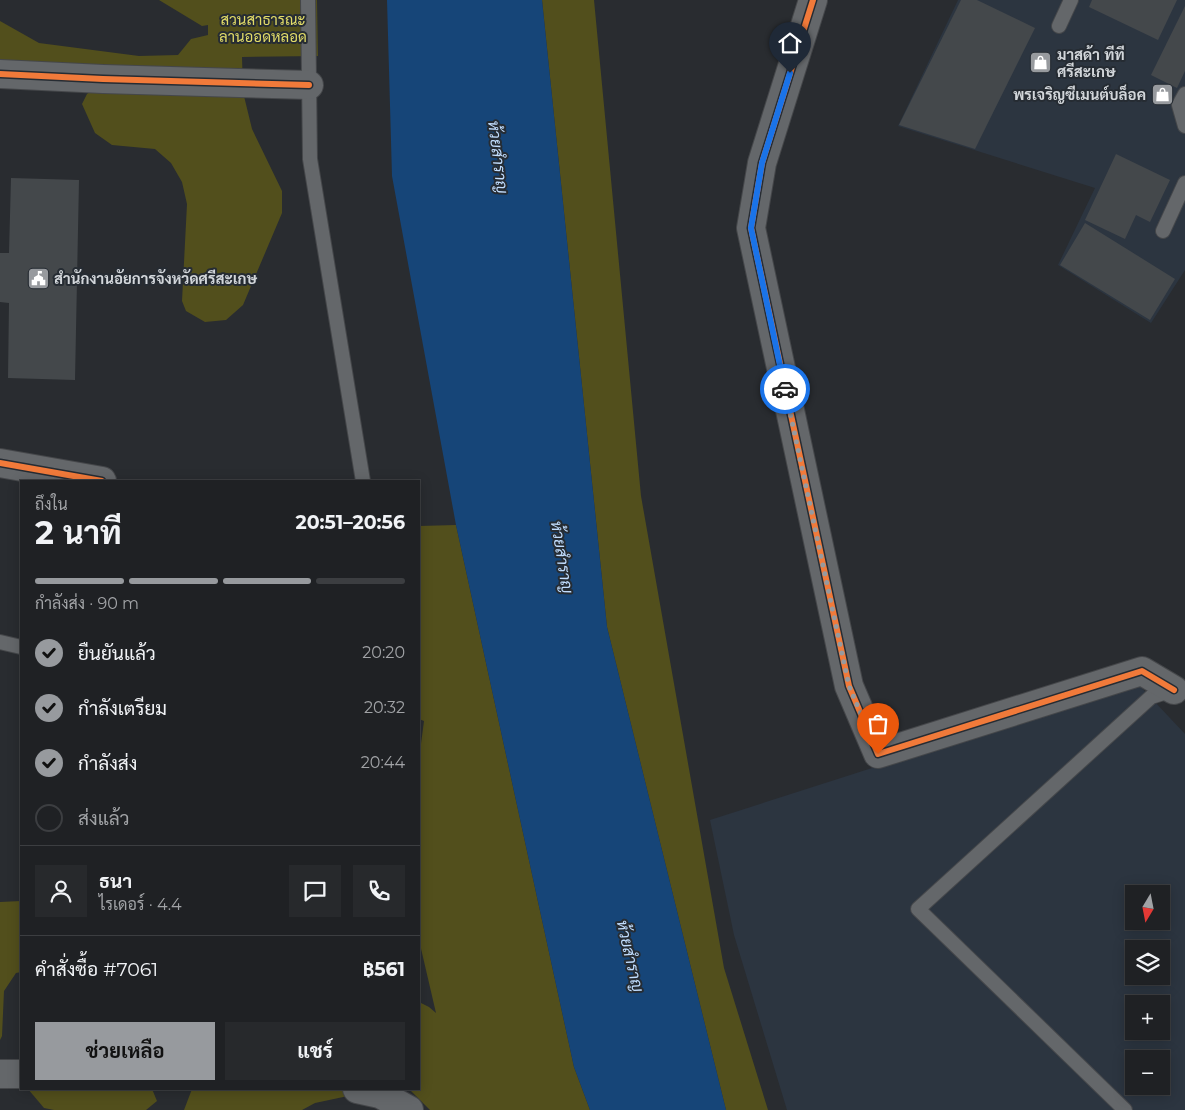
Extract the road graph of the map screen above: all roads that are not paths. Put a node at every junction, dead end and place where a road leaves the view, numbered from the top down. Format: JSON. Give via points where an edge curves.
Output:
{"nodes":[{"id":1,"x":308,"y":0,"type":"edge"},
{"id":2,"x":813,"y":0,"type":"edge"},
{"id":3,"x":1071,"y":0,"type":"edge"},
{"id":4,"x":1059,"y":26,"type":"dead end"},
{"id":5,"x":0,"y":74,"type":"edge"},
{"id":6,"x":309,"y":85,"type":"junction"},
{"id":7,"x":1185,"y":94,"type":"edge"},
{"id":8,"x":1185,"y":126,"type":"edge"},
{"id":9,"x":1185,"y":183,"type":"edge"},
{"id":10,"x":1162,"y":231,"type":"dead end"},
{"id":11,"x":0,"y":463,"type":"edge"},
{"id":12,"x":96,"y":480,"type":"edge"},
{"id":13,"x":363,"y":480,"type":"edge"},
{"id":14,"x":0,"y":642,"type":"edge"},
{"id":15,"x":20,"y":647,"type":"edge"},
{"id":16,"x":1181,"y":690,"type":"edge"},
{"id":17,"x":0,"y":1074,"type":"edge"},
{"id":18,"x":20,"y":1074,"type":"edge"},
{"id":19,"x":362,"y":1090,"type":"edge"},
{"id":20,"x":409,"y":1110,"type":"edge"},
{"id":21,"x":1125,"y":1110,"type":"edge"}],
"edges":[{"from":1,"to":6,"type":"lane"},
{"from":2,"to":16,"type":"street","via":[[762,163],[751,228],[849,686],[878,754],[1142,671]]},
{"from":3,"to":4,"type":"lane"},
{"from":5,"to":6,"type":"street"},
{"from":6,"to":13,"type":"lane","via":[[310,159]]},
{"from":7,"to":8,"type":"lane","via":[[1179,105]]},
{"from":9,"to":10,"type":"lane"},
{"from":11,"to":12,"type":"street"},
{"from":14,"to":15,"type":"lane"},
{"from":16,"to":21,"type":"lane","via":[[1151,698],[918,909]]},
{"from":17,"to":18,"type":"street"},
{"from":19,"to":20,"type":"street","via":[[380,1094]]}]}
